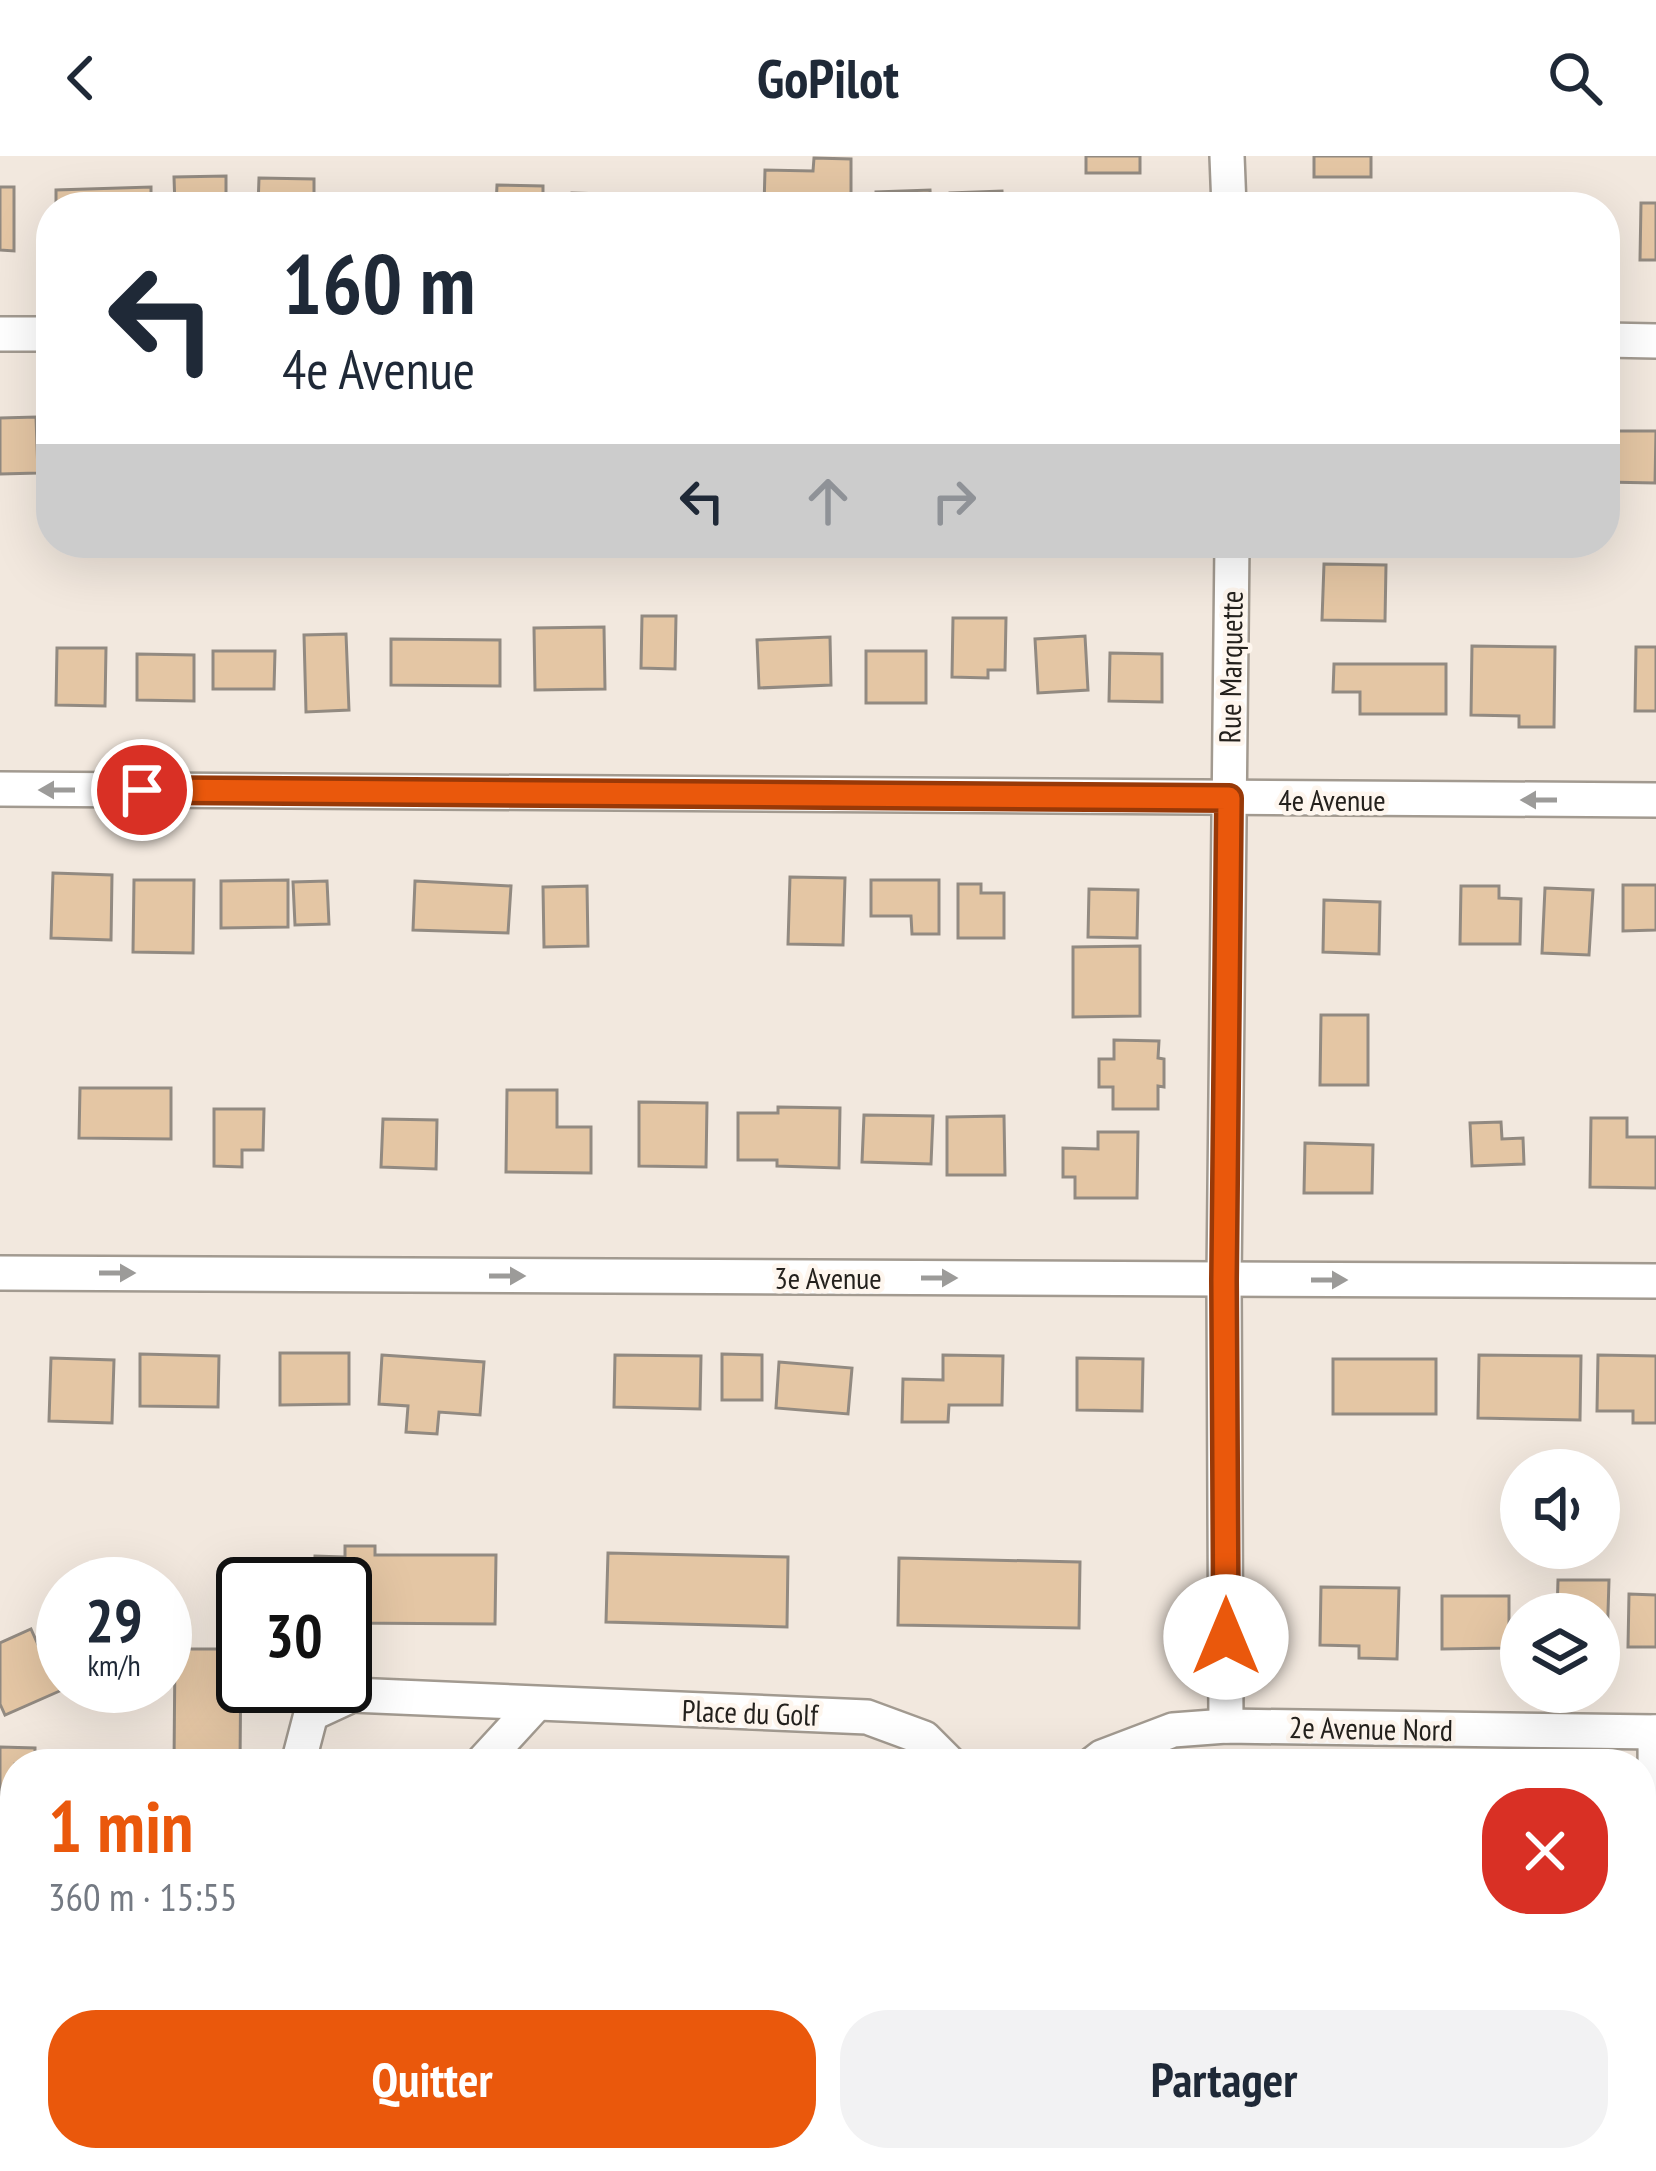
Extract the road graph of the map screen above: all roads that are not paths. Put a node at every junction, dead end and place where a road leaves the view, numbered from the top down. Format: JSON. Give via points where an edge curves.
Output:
{"nodes":[{"id":1,"x":1227,"y":156,"type":"edge"},
{"id":2,"x":1228,"y":192,"type":"edge"},
{"id":3,"x":0,"y":334,"type":"edge"},
{"id":4,"x":36,"y":334,"type":"edge"},
{"id":5,"x":1620,"y":340,"type":"edge"},
{"id":6,"x":1656,"y":340,"type":"edge"},
{"id":7,"x":1232,"y":558,"type":"edge"},
{"id":8,"x":0,"y":789,"type":"edge"},
{"id":9,"x":1229,"y":798,"type":"junction"},
{"id":10,"x":1656,"y":800,"type":"edge"},
{"id":11,"x":0,"y":1273,"type":"edge"},
{"id":12,"x":1224,"y":1280,"type":"junction"},
{"id":13,"x":1656,"y":1281,"type":"edge"},
{"id":14,"x":536,"y":1703,"type":"junction"},
{"id":15,"x":1226,"y":1726,"type":"junction"},
{"id":16,"x":1656,"y":1732,"type":"edge"},
{"id":17,"x":302,"y":1749,"type":"edge"},
{"id":18,"x":495,"y":1749,"type":"edge"},
{"id":19,"x":935,"y":1749,"type":"edge"},
{"id":20,"x":1123,"y":1749,"type":"edge"},
{"id":21,"x":1656,"y":1983,"type":"edge"}],
"edges":[{"from":1,"to":2,"type":"street"},
{"from":3,"to":4,"type":"street"},
{"from":5,"to":6,"type":"street"},
{"from":7,"to":9,"type":"street","name":"Rue Marquette"},
{"from":9,"to":8,"type":"street","name":"4e Avenue","one_way":true},
{"from":10,"to":9,"type":"street","name":"4e Avenue","one_way":true},
{"from":9,"to":12,"type":"street","name":"Rue Marquette"},
{"from":11,"to":12,"type":"street","name":"3e Avenue","one_way":true},
{"from":12,"to":13,"type":"street","name":"3e Avenue","one_way":true},
{"from":12,"to":15,"type":"street","name":"Rue Marquette"},
{"from":14,"to":17,"type":"street","name":"Place du Golf","via":[[352,1695],[311,1714]]},
{"from":14,"to":18,"type":"street"},
{"from":14,"to":19,"type":"street","name":"Place du Golf","via":[[867,1717]]},
{"from":15,"to":16,"type":"street","name":"2e Avenue Nord"},
{"from":15,"to":20,"type":"street","name":"2e Avenue Nord","via":[[1173,1730]]},
{"from":16,"to":21,"type":"street"}]}
